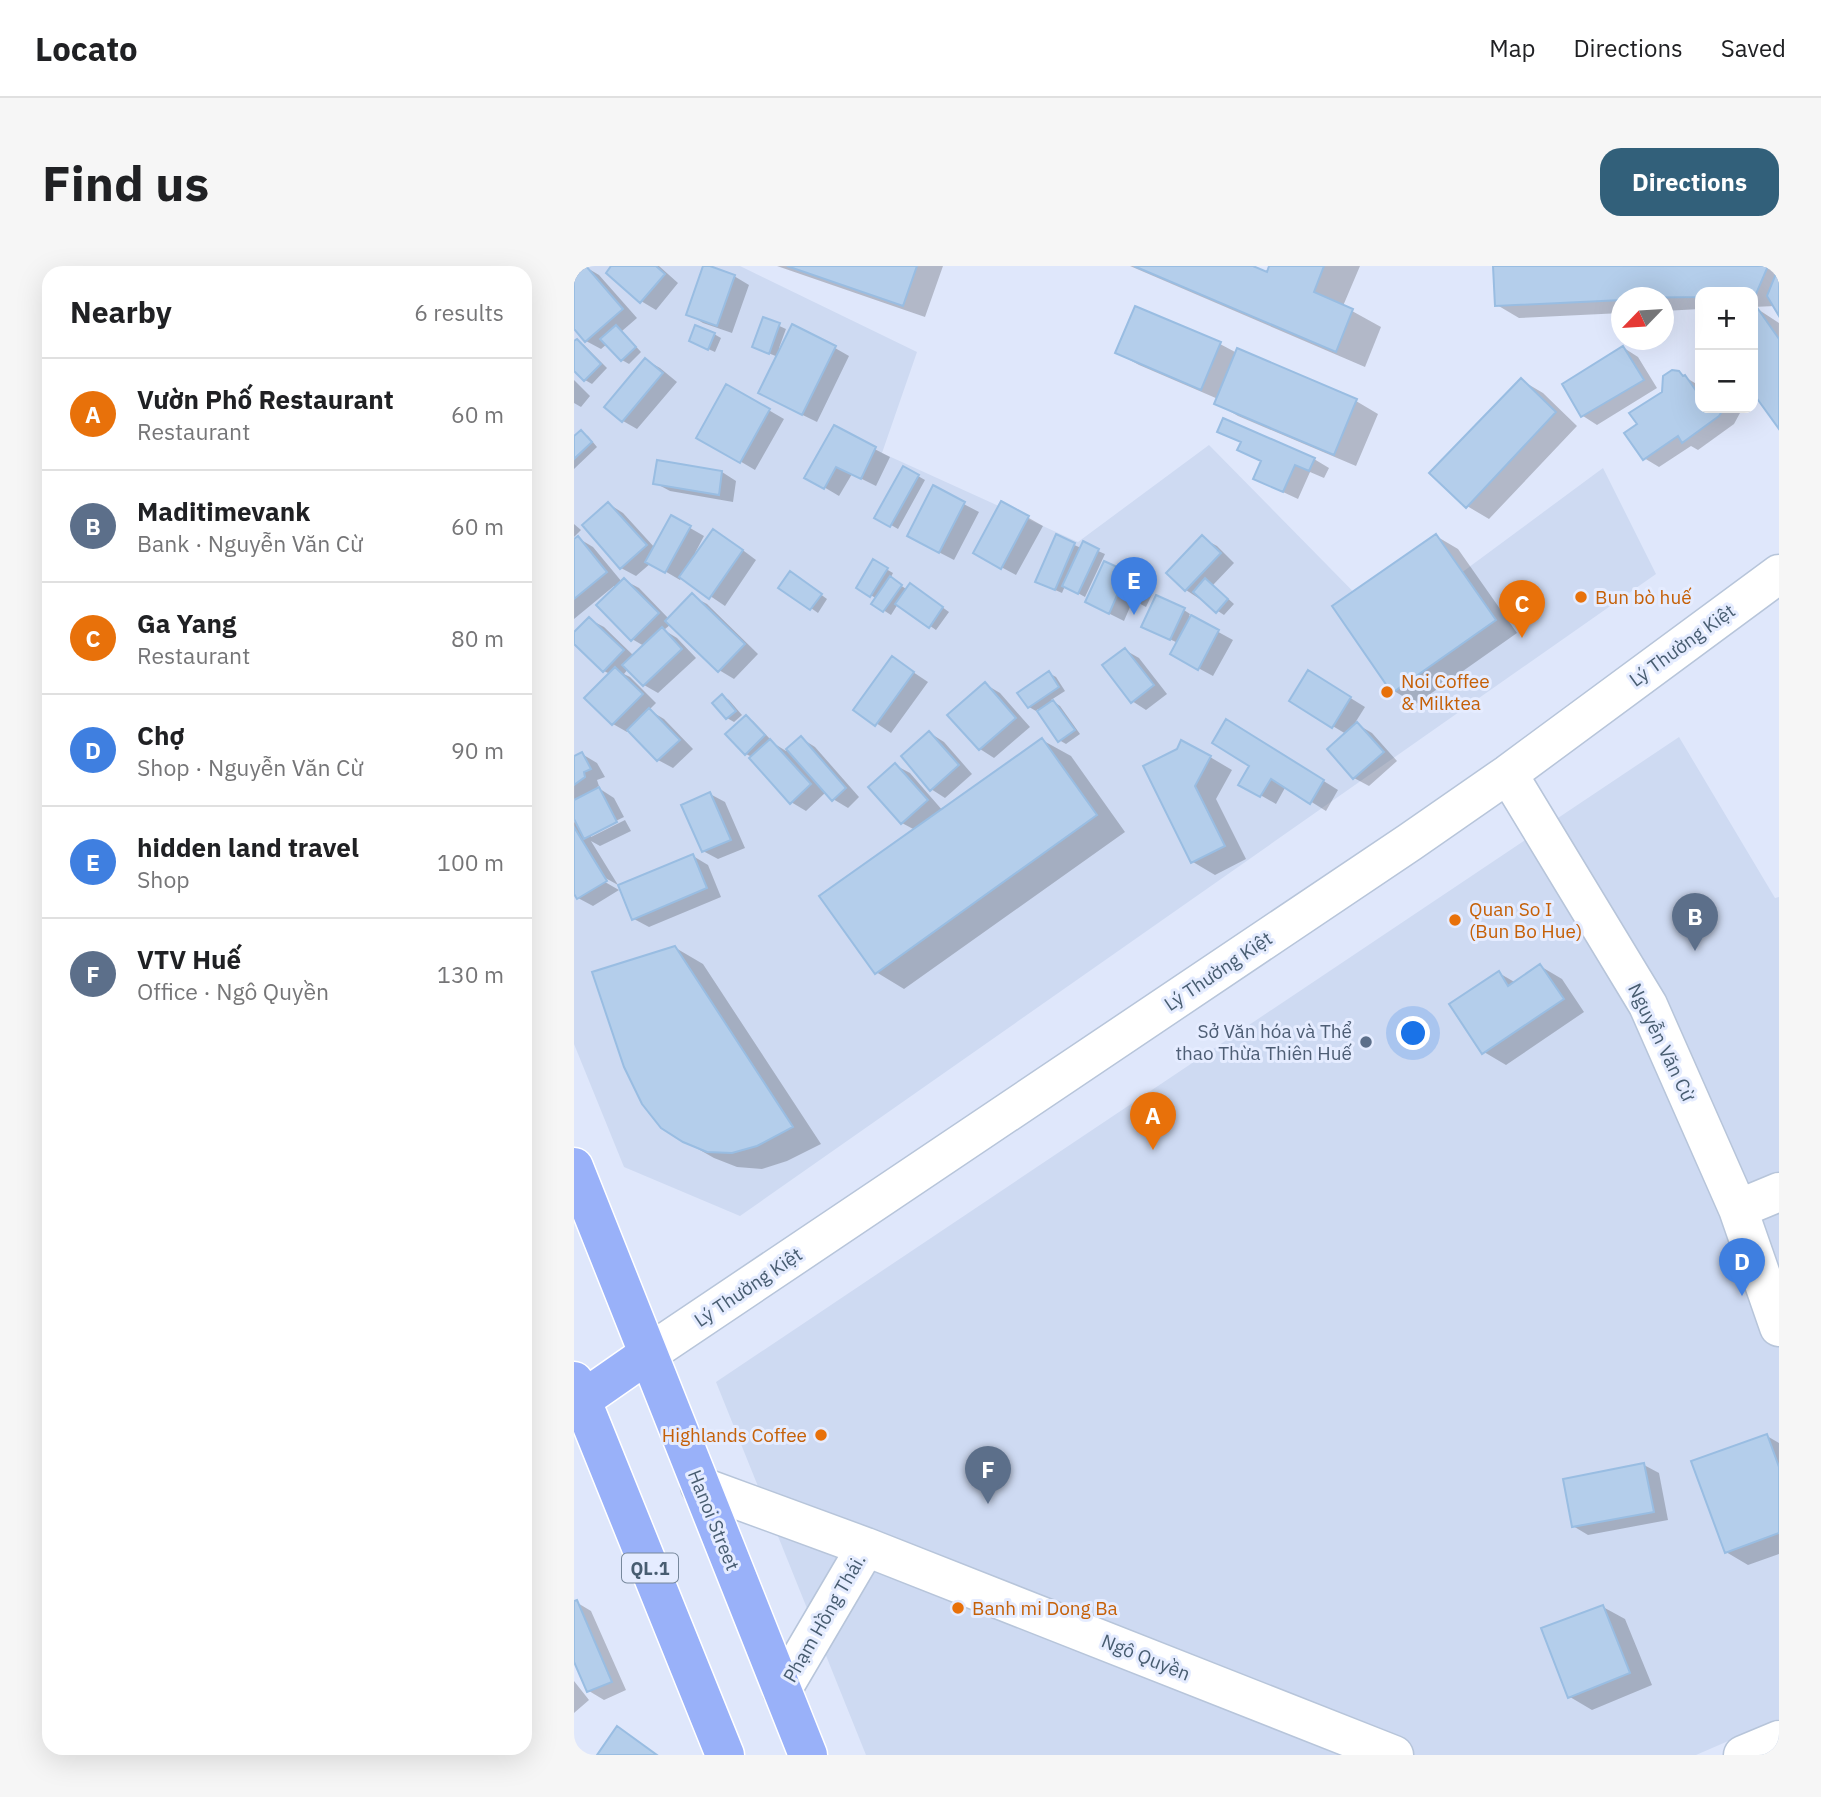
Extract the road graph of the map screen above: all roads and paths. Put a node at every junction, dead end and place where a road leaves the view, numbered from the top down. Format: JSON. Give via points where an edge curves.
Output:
{"nodes":[{"id":1,"x":1779,"y":574,"type":"edge"},
{"id":2,"x":1508,"y":774,"type":"junction"},
{"id":3,"x":574,"y":1167,"type":"edge"},
{"id":4,"x":1779,"y":1192,"type":"edge"},
{"id":5,"x":1738,"y":1209,"type":"junction"},
{"id":6,"x":1779,"y":1327,"type":"edge"},
{"id":7,"x":648,"y":1354,"type":"junction"},
{"id":8,"x":576,"y":1396,"type":"edge"},
{"id":9,"x":701,"y":1486,"type":"junction"},
{"id":10,"x":866,"y":1547,"type":"junction"},
{"id":11,"x":782,"y":1690,"type":"junction"},
{"id":12,"x":1779,"y":1740,"type":"edge"},
{"id":13,"x":725,"y":1755,"type":"edge"},
{"id":14,"x":808,"y":1755,"type":"edge"},
{"id":15,"x":1394,"y":1755,"type":"edge"},
{"id":16,"x":1743,"y":1755,"type":"edge"}],
"edges":[{"from":1,"to":2,"type":"street","name":"Lý Thường Kiệt"},
{"from":2,"to":5,"type":"street","name":"Nguyễn Văn Cừ","via":[[1648,1005]]},
{"from":2,"to":7,"type":"street","name":"Lý Thường Kiệt"},
{"from":3,"to":7,"type":"main road","name":"Hanoi Street"},
{"from":4,"to":5,"type":"street"},
{"from":5,"to":6,"type":"street","name":"Nguyễn Văn Cừ"},
{"from":7,"to":8,"type":"main road"},
{"from":7,"to":9,"type":"main road","name":"Hanoi Street"},
{"from":8,"to":13,"type":"main road","number":"QL.1"},
{"from":9,"to":10,"type":"street","name":"Ngô Quyền"},
{"from":9,"to":11,"type":"main road","name":"Hanoi Street"},
{"from":10,"to":11,"type":"street","name":"Phạm Hồng Thái."},
{"from":10,"to":15,"type":"street","name":"Ngô Quyền"},
{"from":11,"to":14,"type":"main road","name":"Hanoi Street"},
{"from":12,"to":16,"type":"street"}]}
